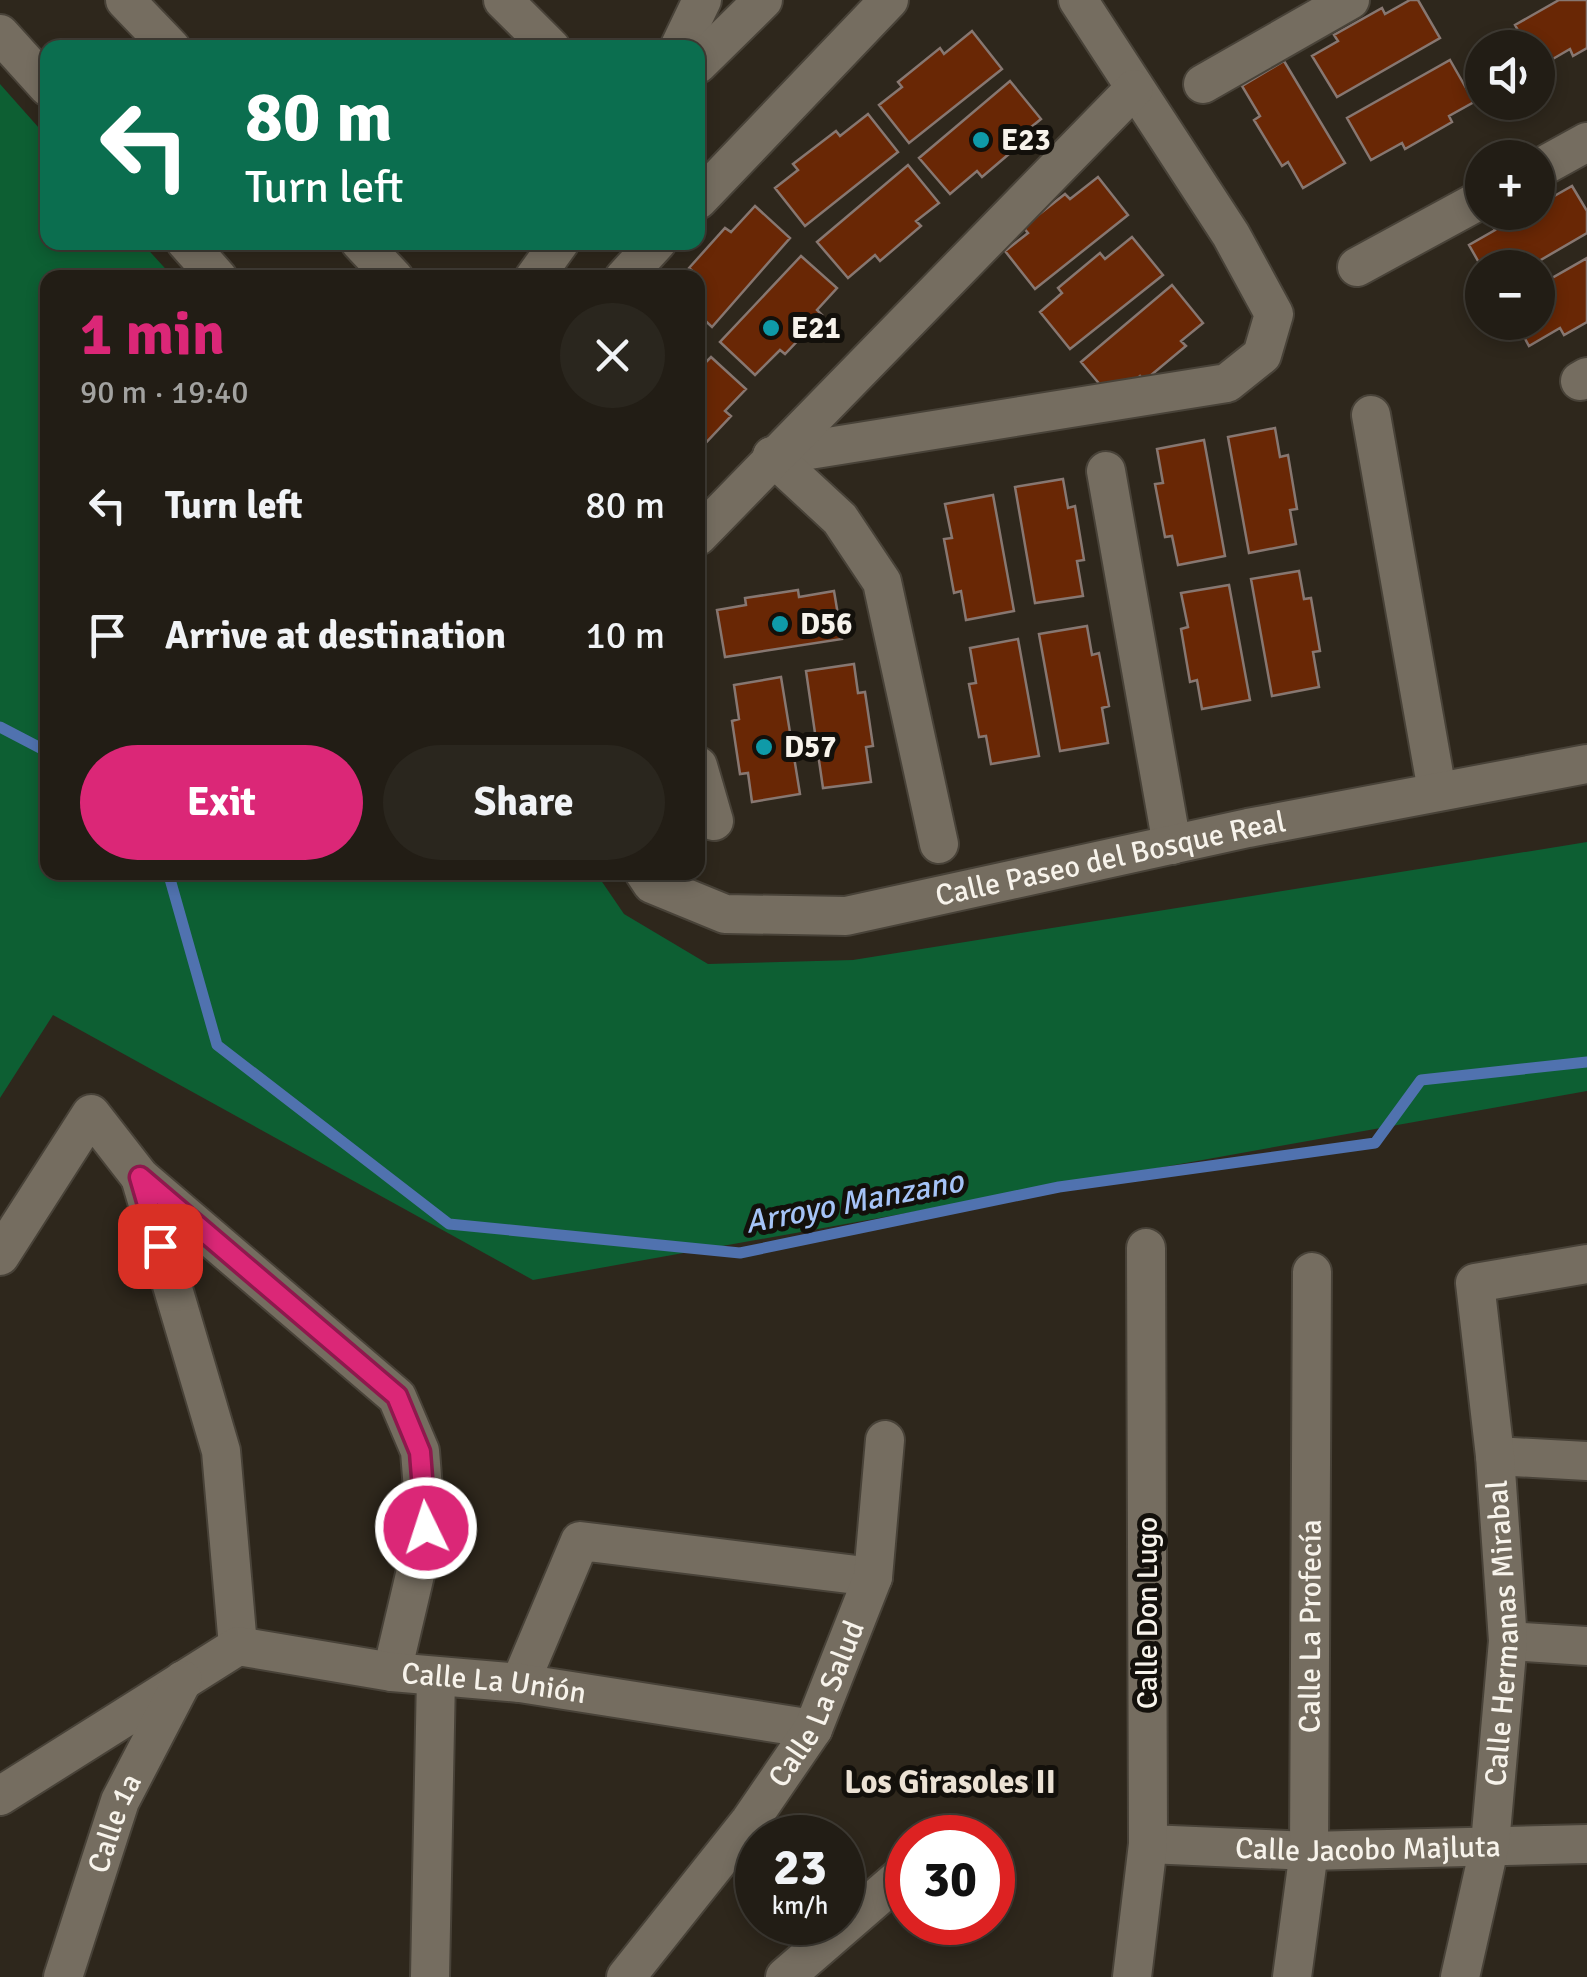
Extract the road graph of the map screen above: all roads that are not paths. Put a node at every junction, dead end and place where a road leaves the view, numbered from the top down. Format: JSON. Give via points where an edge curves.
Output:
{"nodes":[{"id":1,"x":126,"y":0,"type":"edge"},
{"id":2,"x":503,"y":0,"type":"edge"},
{"id":3,"x":702,"y":0,"type":"edge"},
{"id":4,"x":763,"y":0,"type":"edge"},
{"id":5,"x":889,"y":0,"type":"edge"},
{"id":6,"x":1078,"y":0,"type":"edge"},
{"id":7,"x":1350,"y":0,"type":"edge"},
{"id":8,"x":0,"y":34,"type":"edge"},
{"id":9,"x":164,"y":40,"type":"edge"},
{"id":10,"x":542,"y":40,"type":"edge"},
{"id":11,"x":683,"y":40,"type":"edge"},
{"id":12,"x":705,"y":57,"type":"edge"},
{"id":13,"x":40,"y":78,"type":"edge"},
{"id":14,"x":1203,"y":84,"type":"dead end"},
{"id":15,"x":1134,"y":88,"type":"junction"},
{"id":16,"x":1587,"y":142,"type":"edge"},
{"id":17,"x":1555,"y":160,"type":"edge"},
{"id":18,"x":705,"y":193,"type":"edge"},
{"id":19,"x":1465,"y":208,"type":"edge"},
{"id":20,"x":193,"y":250,"type":"edge"},
{"id":21,"x":368,"y":250,"type":"edge"},
{"id":22,"x":650,"y":250,"type":"edge"},
{"id":23,"x":1357,"y":267,"type":"dead end"},
{"id":24,"x":211,"y":270,"type":"edge"},
{"id":25,"x":386,"y":270,"type":"edge"},
{"id":26,"x":631,"y":270,"type":"edge"},
{"id":27,"x":1371,"y":415,"type":"dead end"},
{"id":28,"x":772,"y":456,"type":"junction"},
{"id":29,"x":1106,"y":471,"type":"dead end"},
{"id":30,"x":705,"y":528,"type":"edge"},
{"id":31,"x":1587,"y":764,"type":"edge"},
{"id":32,"x":705,"y":790,"type":"edge"},
{"id":33,"x":1437,"y":791,"type":"junction"},
{"id":34,"x":714,"y":821,"type":"dead end"},
{"id":35,"x":938,"y":844,"type":"dead end"},
{"id":36,"x":1172,"y":845,"type":"junction"},
{"id":37,"x":649,"y":880,"type":"edge"},
{"id":38,"x":140,"y":1177,"type":"junction"},
{"id":39,"x":1146,"y":1248,"type":"dead end"},
{"id":40,"x":0,"y":1256,"type":"edge"},
{"id":41,"x":1587,"y":1264,"type":"edge"},
{"id":42,"x":1312,"y":1272,"type":"dead end"},
{"id":43,"x":885,"y":1440,"type":"dead end"},
{"id":44,"x":1495,"y":1456,"type":"junction"},
{"id":45,"x":1587,"y":1461,"type":"edge"},
{"id":46,"x":872,"y":1577,"type":"junction"},
{"id":47,"x":1508,"y":1641,"type":"junction"},
{"id":48,"x":238,"y":1646,"type":"junction"},
{"id":49,"x":1587,"y":1646,"type":"edge"},
{"id":50,"x":392,"y":1672,"type":"junction"},
{"id":51,"x":184,"y":1678,"type":"junction"},
{"id":52,"x":436,"y":1678,"type":"junction"},
{"id":53,"x":520,"y":1682,"type":"junction"},
{"id":54,"x":813,"y":1729,"type":"junction"},
{"id":55,"x":0,"y":1796,"type":"edge"},
{"id":56,"x":1148,"y":1844,"type":"junction"},
{"id":57,"x":1490,"y":1844,"type":"junction"},
{"id":58,"x":1587,"y":1844,"type":"edge"},
{"id":59,"x":1309,"y":1851,"type":"junction"},
{"id":60,"x":885,"y":1891,"type":"edge"},
{"id":61,"x":63,"y":1977,"type":"edge"},
{"id":62,"x":430,"y":1977,"type":"edge"},
{"id":63,"x":626,"y":1977,"type":"edge"},
{"id":64,"x":786,"y":1977,"type":"edge"},
{"id":65,"x":1132,"y":1977,"type":"edge"},
{"id":66,"x":1292,"y":1977,"type":"edge"},
{"id":67,"x":1460,"y":1977,"type":"edge"}],
"edges":[{"from":1,"to":9,"type":"street"},
{"from":2,"to":10,"type":"street"},
{"from":3,"to":11,"type":"street"},
{"from":4,"to":12,"type":"street"},
{"from":5,"to":18,"type":"street"},
{"from":6,"to":15,"type":"street"},
{"from":7,"to":14,"type":"street"},
{"from":8,"to":13,"type":"street"},
{"from":15,"to":28,"type":"street"},
{"from":15,"to":28,"type":"street","via":[[1232,234],[1274,314],[1262,355],[1228,383]]},
{"from":16,"to":17,"type":"street"},
{"from":19,"to":23,"type":"street"},
{"from":20,"to":24,"type":"street"},
{"from":21,"to":25,"type":"street"},
{"from":22,"to":26,"type":"street"},
{"from":27,"to":33,"type":"street"},
{"from":28,"to":30,"type":"street"},
{"from":28,"to":35,"type":"street","via":[[840,519],[882,582]]},
{"from":29,"to":36,"type":"street"},
{"from":31,"to":33,"type":"street","name":"Calle Paseo del Bosque Real"},
{"from":32,"to":34,"type":"street"},
{"from":33,"to":36,"type":"street","name":"Calle Paseo del Bosque Real"},
{"from":36,"to":37,"type":"street","name":"Calle Paseo del Bosque Real","via":[[846,916],[725,914]]},
{"from":38,"to":40,"type":"street","via":[[91,1114]]},
{"from":38,"to":48,"type":"street","via":[[221,1451]]},
{"from":38,"to":50,"type":"street","via":[[397,1396],[420,1452],[426,1528]]},
{"from":39,"to":56,"type":"street","name":"Calle Don Lugo"},
{"from":41,"to":44,"type":"street","name":"Calle Hermanas Mirabal","via":[[1475,1283]]},
{"from":42,"to":59,"type":"street","name":"Calle La Profecía"},
{"from":43,"to":46,"type":"street","name":"Calle La Salud"},
{"from":44,"to":45,"type":"street"},
{"from":44,"to":47,"type":"street","name":"Calle Hermanas Mirabal"},
{"from":46,"to":53,"type":"street","via":[[580,1541]]},
{"from":46,"to":54,"type":"street","name":"Calle La Salud"},
{"from":47,"to":49,"type":"street"},
{"from":47,"to":57,"type":"street","name":"Calle Hermanas Mirabal"},
{"from":48,"to":50,"type":"street","name":"Calle La Unión"},
{"from":48,"to":51,"type":"street"},
{"from":50,"to":52,"type":"street","name":"Calle La Unión"},
{"from":51,"to":55,"type":"street"},
{"from":51,"to":61,"type":"street","name":"Calle 1a","via":[[120,1801]]},
{"from":52,"to":53,"type":"street","name":"Calle La Unión"},
{"from":52,"to":62,"type":"street"},
{"from":53,"to":54,"type":"street","name":"Calle La Unión"},
{"from":54,"to":63,"type":"street","name":"Calle La Salud","via":[[750,1821]]},
{"from":56,"to":59,"type":"street","name":"Calle Jacobo Majluta"},
{"from":56,"to":65,"type":"street","name":"Calle Don Lugo"},
{"from":57,"to":58,"type":"street","name":"Calle Jacobo Majluta"},
{"from":57,"to":59,"type":"street","name":"Calle Jacobo Majluta"},
{"from":57,"to":67,"type":"street","name":"Calle Hermanas Mirabal"},
{"from":59,"to":66,"type":"street","name":"Calle La Profecía"},
{"from":60,"to":64,"type":"street"}]}
